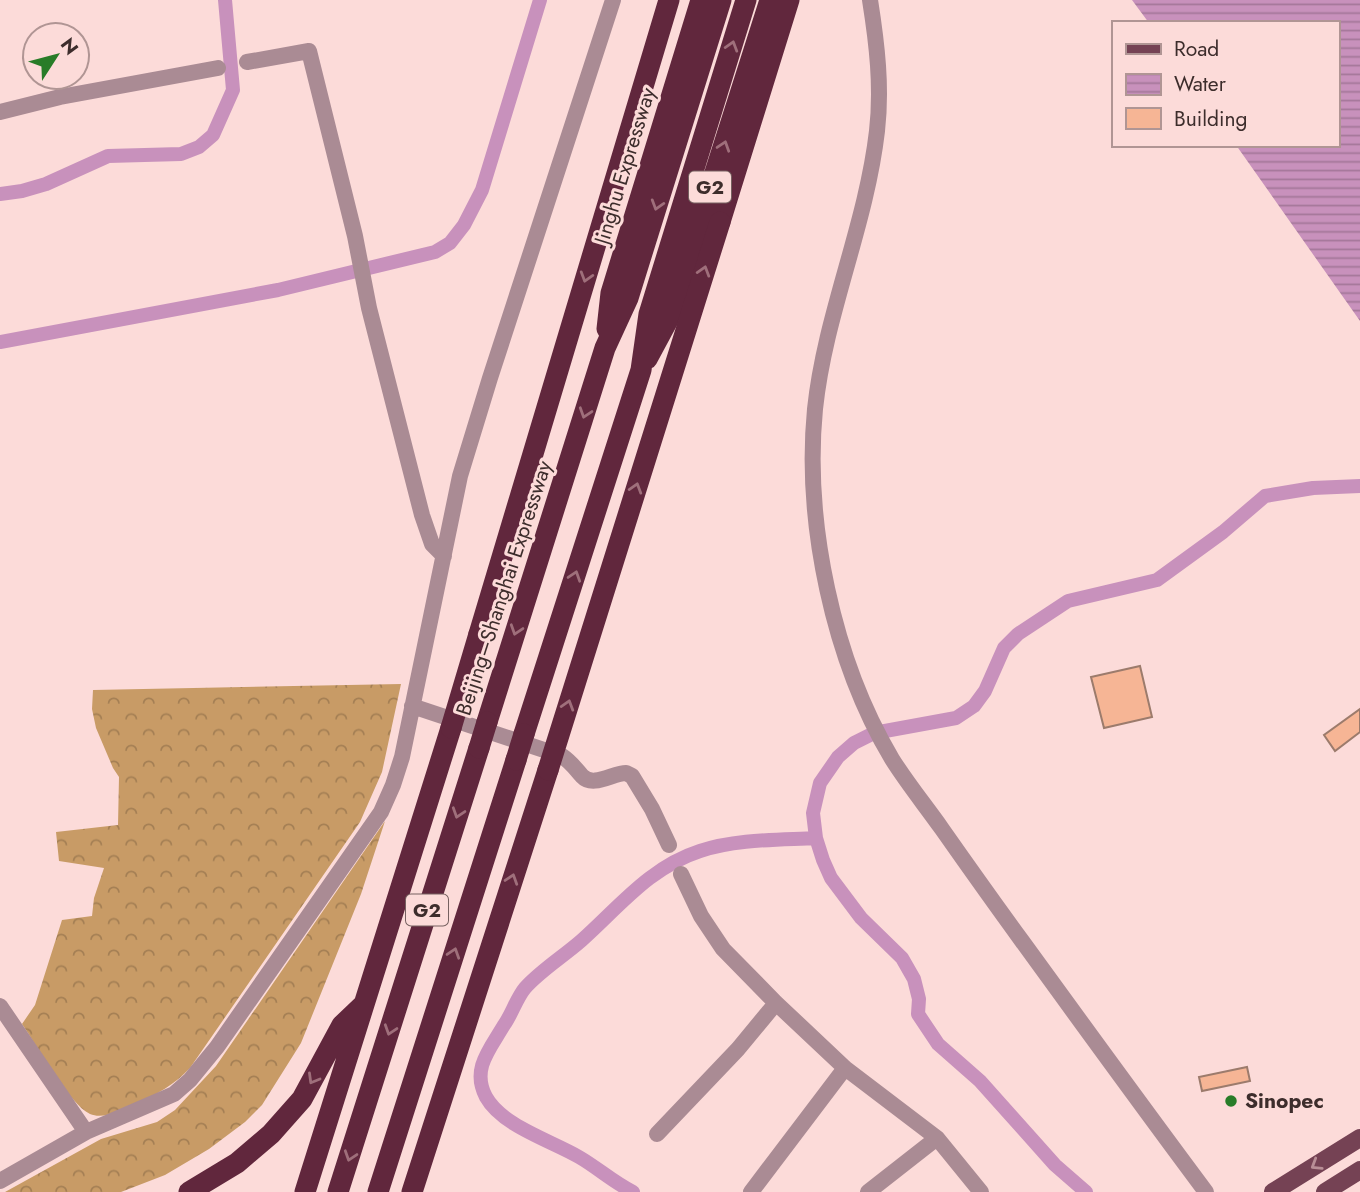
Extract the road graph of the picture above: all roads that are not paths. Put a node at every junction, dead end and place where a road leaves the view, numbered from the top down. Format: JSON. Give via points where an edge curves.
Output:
{"nodes":[{"id":1,"x":613,"y":0,"type":"edge"},
{"id":2,"x":669,"y":0,"type":"edge"},
{"id":3,"x":701,"y":0,"type":"edge"},
{"id":4,"x":721,"y":0,"type":"edge"},
{"id":5,"x":746,"y":0,"type":"edge"},
{"id":6,"x":770,"y":0,"type":"edge"},
{"id":7,"x":789,"y":0,"type":"edge"},
{"id":8,"x":870,"y":0,"type":"edge"},
{"id":9,"x":247,"y":62,"type":"dead end"},
{"id":10,"x":218,"y":68,"type":"dead end"},
{"id":11,"x":0,"y":112,"type":"edge"},
{"id":12,"x":605,"y":348,"type":"junction"},
{"id":13,"x":641,"y":370,"type":"junction"},
{"id":14,"x":444,"y":556,"type":"junction"},
{"id":15,"x":412,"y":706,"type":"junction"},
{"id":16,"x":669,"y":845,"type":"dead end"},
{"id":17,"x":681,"y":874,"type":"dead end"},
{"id":18,"x":365,"y":1003,"type":"junction"},
{"id":19,"x":776,"y":1003,"type":"junction"},
{"id":20,"x":0,"y":1006,"type":"edge"},
{"id":21,"x":845,"y":1068,"type":"junction"},
{"id":22,"x":86,"y":1132,"type":"junction"},
{"id":23,"x":657,"y":1134,"type":"dead end"},
{"id":24,"x":937,"y":1138,"type":"junction"},
{"id":25,"x":1360,"y":1138,"type":"edge"},
{"id":26,"x":1360,"y":1170,"type":"edge"},
{"id":27,"x":0,"y":1181,"type":"edge"},
{"id":28,"x":189,"y":1192,"type":"edge"},
{"id":29,"x":305,"y":1192,"type":"edge"},
{"id":30,"x":338,"y":1192,"type":"edge"},
{"id":31,"x":378,"y":1192,"type":"edge"},
{"id":32,"x":412,"y":1192,"type":"edge"},
{"id":33,"x":751,"y":1192,"type":"edge"},
{"id":34,"x":868,"y":1192,"type":"edge"},
{"id":35,"x":981,"y":1192,"type":"edge"},
{"id":36,"x":1206,"y":1192,"type":"edge"},
{"id":37,"x":1273,"y":1192,"type":"edge"},
{"id":38,"x":1325,"y":1192,"type":"edge"}],
"edges":[{"from":1,"to":14,"type":"street","via":[[460,476]]},
{"from":2,"to":18,"type":"highway","one_way":true,"bridge":true},
{"from":3,"to":12,"type":"highway","name":"Jinghu Expressway","number":"G2","via":[[611,293]]},
{"from":4,"to":12,"type":"highway","name":"Beijing–Shanghai Expressway","number":"G2","one_way":true,"via":[[628,299]]},
{"from":13,"to":5,"type":"highway","number":"G2","one_way":true,"via":[[649,314]]},
{"from":13,"to":6,"type":"highway","number":"G2","one_way":true,"via":[[668,320]]},
{"from":32,"to":7,"type":"highway","one_way":true,"bridge":true},
{"from":8,"to":36,"type":"street","via":[[880,88],[876,134],[823,358],[813,453],[820,554],[832,611],[862,698],[905,779]]},
{"from":9,"to":14,"type":"street","via":[[309,51],[422,515],[432,544]]},
{"from":10,"to":11,"type":"street"},
{"from":12,"to":30,"type":"highway","name":"Beijing–Shanghai Expressway","number":"G2","one_way":true,"bridge":true},
{"from":31,"to":13,"type":"highway","number":"G2","one_way":true,"bridge":true},
{"from":14,"to":15,"type":"street"},
{"from":15,"to":16,"type":"street","via":[[562,756],[589,780],[626,773],[632,776]]},
{"from":15,"to":22,"type":"street","via":[[399,766],[381,812],[217,1047],[174,1094]]},
{"from":17,"to":19,"type":"street","via":[[712,935]]},
{"from":18,"to":28,"type":"highway","one_way":true,"via":[[342,1025],[302,1099],[271,1134],[237,1163]]},
{"from":18,"to":29,"type":"highway"},
{"from":19,"to":21,"type":"street"},
{"from":19,"to":23,"type":"street"},
{"from":20,"to":22,"type":"street"},
{"from":21,"to":24,"type":"street"},
{"from":21,"to":33,"type":"street"},
{"from":22,"to":27,"type":"street"},
{"from":24,"to":34,"type":"street"},
{"from":24,"to":35,"type":"street"},
{"from":25,"to":37,"type":"main road","one_way":true},
{"from":26,"to":38,"type":"main road"}]}
